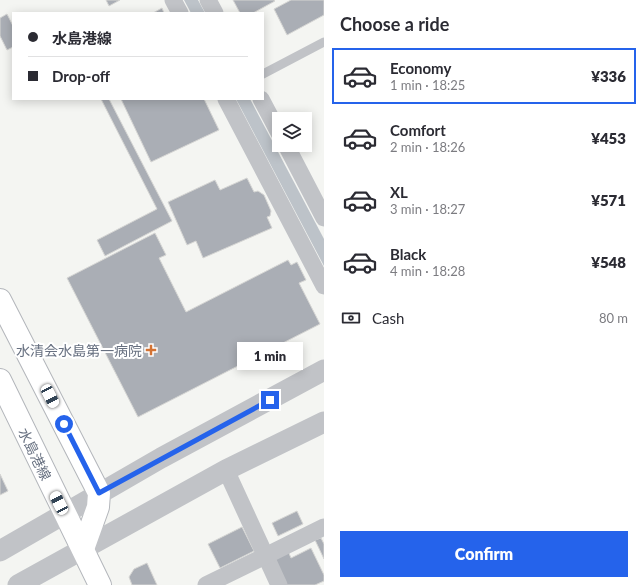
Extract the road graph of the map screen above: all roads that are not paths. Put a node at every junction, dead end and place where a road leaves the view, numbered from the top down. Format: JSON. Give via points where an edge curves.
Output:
{"nodes":[{"id":1,"x":173,"y":0,"type":"edge"},
{"id":2,"x":208,"y":0,"type":"edge"},
{"id":3,"x":179,"y":12,"type":"edge"},
{"id":4,"x":214,"y":12,"type":"edge"},
{"id":5,"x":324,"y":42,"type":"edge"},
{"id":6,"x":264,"y":73,"type":"edge"},
{"id":7,"x":227,"y":100,"type":"edge"},
{"id":8,"x":262,"y":100,"type":"edge"},
{"id":9,"x":272,"y":120,"type":"edge"},
{"id":10,"x":290,"y":152,"type":"edge"},
{"id":11,"x":324,"y":218,"type":"edge"},
{"id":12,"x":324,"y":286,"type":"edge"},
{"id":13,"x":0,"y":300,"type":"edge"},
{"id":14,"x":324,"y":370,"type":"edge"},
{"id":15,"x":0,"y":380,"type":"edge"},
{"id":16,"x":324,"y":422,"type":"edge"},
{"id":17,"x":226,"y":470,"type":"junction"},
{"id":18,"x":99,"y":493,"type":"junction"},
{"id":19,"x":65,"y":514,"type":"junction"},
{"id":20,"x":324,"y":527,"type":"edge"},
{"id":21,"x":83,"y":549,"type":"junction"},
{"id":22,"x":0,"y":551,"type":"edge"},
{"id":23,"x":266,"y":556,"type":"junction"},
{"id":24,"x":18,"y":585,"type":"edge"},
{"id":25,"x":100,"y":585,"type":"edge"},
{"id":26,"x":206,"y":585,"type":"edge"},
{"id":27,"x":279,"y":585,"type":"edge"}],
"edges":[{"from":1,"to":3,"type":"street"},
{"from":2,"to":4,"type":"street"},
{"from":5,"to":6,"type":"lane"},
{"from":7,"to":12,"type":"street"},
{"from":8,"to":9,"type":"street"},
{"from":10,"to":11,"type":"street"},
{"from":13,"to":18,"type":"main road"},
{"from":14,"to":18,"type":"street"},
{"from":15,"to":19,"type":"main road","name":"水島港線"},
{"from":16,"to":17,"type":"street"},
{"from":17,"to":21,"type":"street"},
{"from":17,"to":23,"type":"street"},
{"from":18,"to":19,"type":"street"},
{"from":18,"to":21,"type":"main road","via":[[98,507]]},
{"from":19,"to":21,"type":"main road","name":"水島港線"},
{"from":19,"to":22,"type":"street"},
{"from":20,"to":23,"type":"street"},
{"from":21,"to":24,"type":"street"},
{"from":21,"to":25,"type":"main road","name":"水島港線"},
{"from":23,"to":26,"type":"street"},
{"from":23,"to":27,"type":"street"}]}
